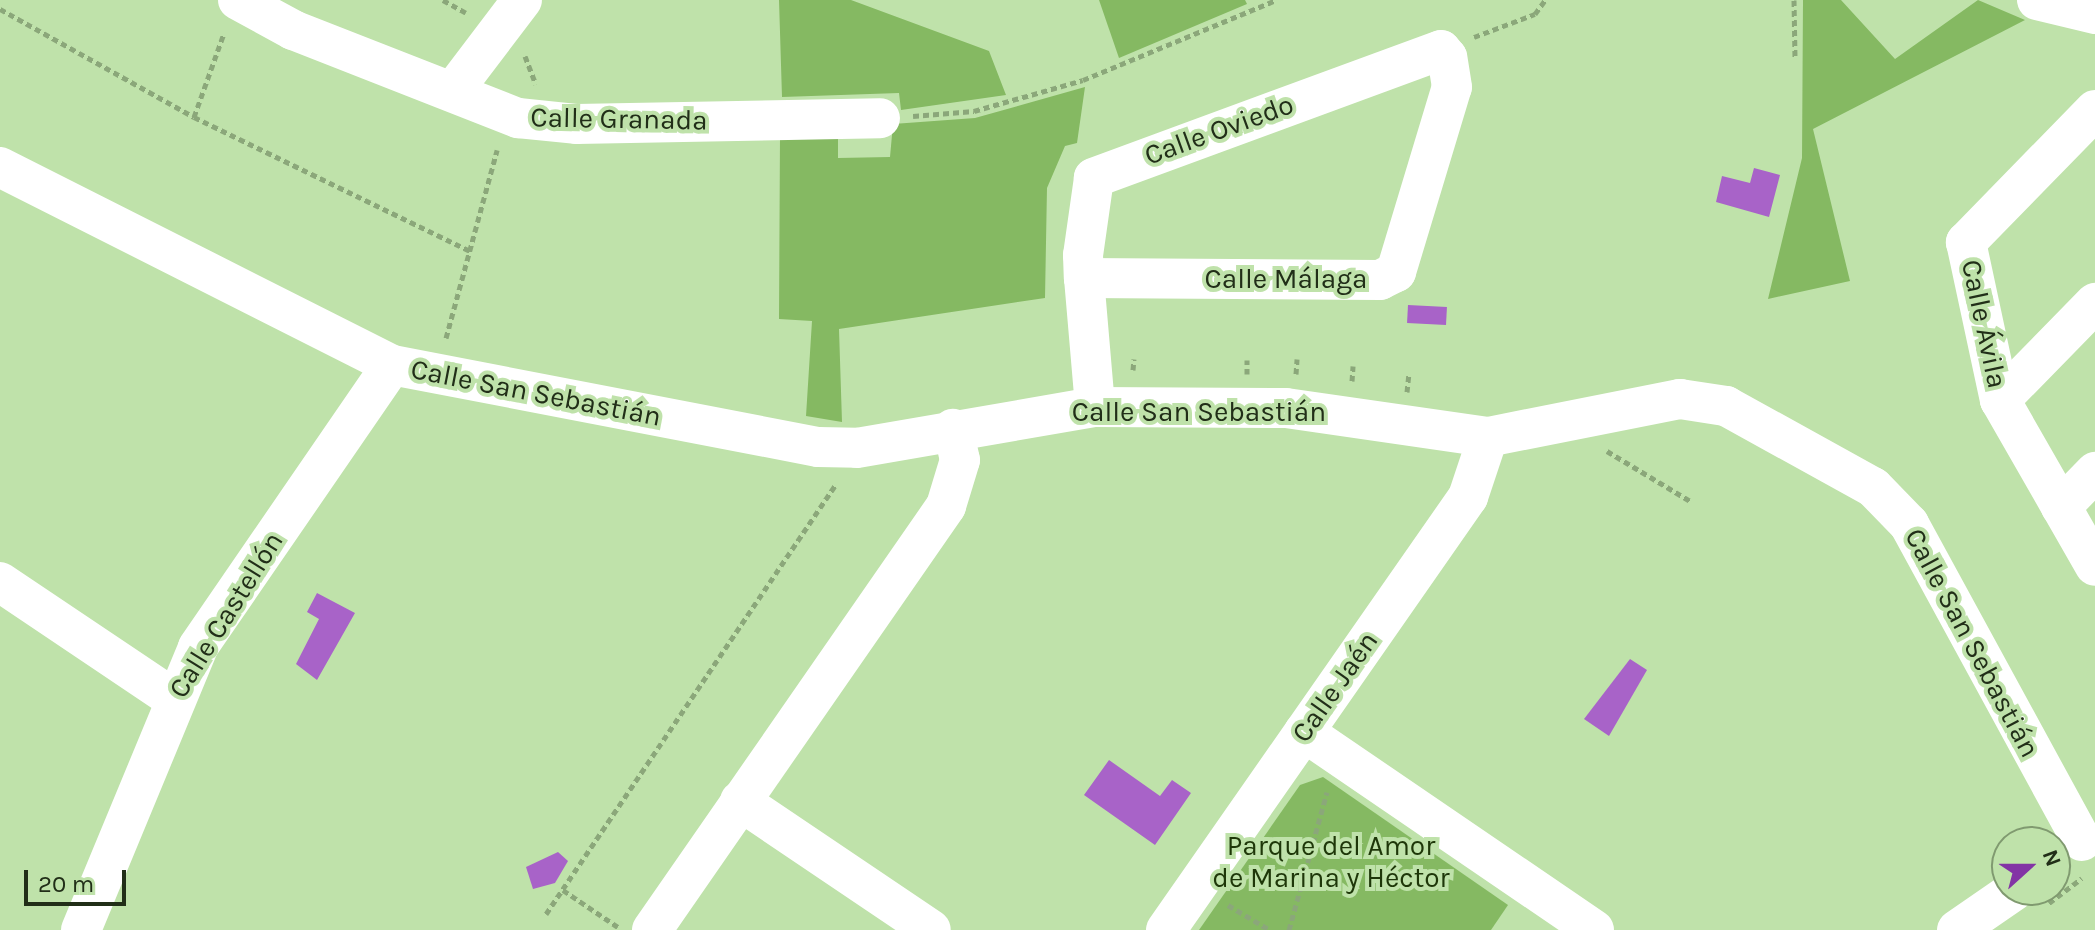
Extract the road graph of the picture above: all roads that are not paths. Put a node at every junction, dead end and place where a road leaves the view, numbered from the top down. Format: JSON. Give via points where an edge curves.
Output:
{"nodes":[{"id":1,"x":522,"y":0,"type":"edge"},
{"id":2,"x":2037,"y":0,"type":"edge"},
{"id":3,"x":234,"y":8,"type":"edge"},
{"id":4,"x":2095,"y":14,"type":"edge"},
{"id":5,"x":1441,"y":50,"type":"joint"},
{"id":6,"x":453,"y":91,"type":"junction"},
{"id":7,"x":2095,"y":110,"type":"edge"},
{"id":8,"x":880,"y":118,"type":"road end"},
{"id":9,"x":0,"y":167,"type":"edge"},
{"id":10,"x":1084,"y":278,"type":"junction"},
{"id":11,"x":2095,"y":303,"type":"edge"},
{"id":12,"x":392,"y":365,"type":"junction"},
{"id":13,"x":2000,"y":400,"type":"junction"},
{"id":14,"x":1095,"y":407,"type":"junction"},
{"id":15,"x":953,"y":429,"type":"junction"},
{"id":16,"x":1488,"y":437,"type":"junction"},
{"id":17,"x":2095,"y":472,"type":"edge"},
{"id":18,"x":2061,"y":507,"type":"junction"},
{"id":19,"x":2095,"y":566,"type":"edge"},
{"id":20,"x":0,"y":582,"type":"edge"},
{"id":21,"x":171,"y":697,"type":"junction"},
{"id":22,"x":1304,"y":732,"type":"junction"},
{"id":23,"x":740,"y":801,"type":"junction"},
{"id":24,"x":2082,"y":850,"type":"edge"},
{"id":25,"x":2014,"y":906,"type":"edge"},
{"id":26,"x":81,"y":930,"type":"edge"},
{"id":27,"x":652,"y":930,"type":"edge"},
{"id":28,"x":931,"y":930,"type":"edge"},
{"id":29,"x":1166,"y":930,"type":"edge"},
{"id":30,"x":1594,"y":930,"type":"edge"},
{"id":31,"x":1957,"y":930,"type":"edge"}],
"edges":[{"from":1,"to":6,"type":"street"},
{"from":2,"to":4,"type":"street"},
{"from":3,"to":6,"type":"street","name":"Calle Granada"},
{"from":5,"to":10,"type":"street","name":"Calle Oviedo","via":[[1101,173],[1090,185]]},
{"from":5,"to":10,"type":"street","name":"Calle Málaga","via":[[1451,64],[1452,87],[1396,272],[1380,280]]},
{"from":6,"to":8,"type":"street","name":"Calle Granada","via":[[518,118],[576,124]]},
{"from":7,"to":13,"type":"street","name":"Calle Ávila","via":[[1966,242]]},
{"from":9,"to":12,"type":"street","name":"Calle San Sebastián"},
{"from":10,"to":14,"type":"street","name":"Calle Oviedo"},
{"from":11,"to":13,"type":"street"},
{"from":12,"to":15,"type":"street","name":"Calle San Sebastián","via":[[827,448]]},
{"from":12,"to":21,"type":"street","name":"Calle Castellón"},
{"from":13,"to":18,"type":"street","name":"Calle Ávila"},
{"from":14,"to":15,"type":"street","name":"Calle San Sebastián"},
{"from":14,"to":16,"type":"street","name":"Calle San Sebastián","via":[[1286,408]]},
{"from":15,"to":23,"type":"street","via":[[960,460],[946,506]]},
{"from":16,"to":22,"type":"street","name":"Calle Jaén","via":[[1468,497]]},
{"from":16,"to":24,"type":"street","name":"Calle San Sebastián","via":[[1698,399],[1739,412],[1873,487],[1909,524]]},
{"from":17,"to":18,"type":"street"},
{"from":18,"to":19,"type":"street","name":"Calle Ávila"},
{"from":20,"to":21,"type":"street"},
{"from":21,"to":26,"type":"street","name":"Calle Castellón"},
{"from":22,"to":29,"type":"street","name":"Calle Jaén"},
{"from":22,"to":30,"type":"street"},
{"from":23,"to":27,"type":"street"},
{"from":23,"to":28,"type":"street"},
{"from":25,"to":31,"type":"street"}]}
